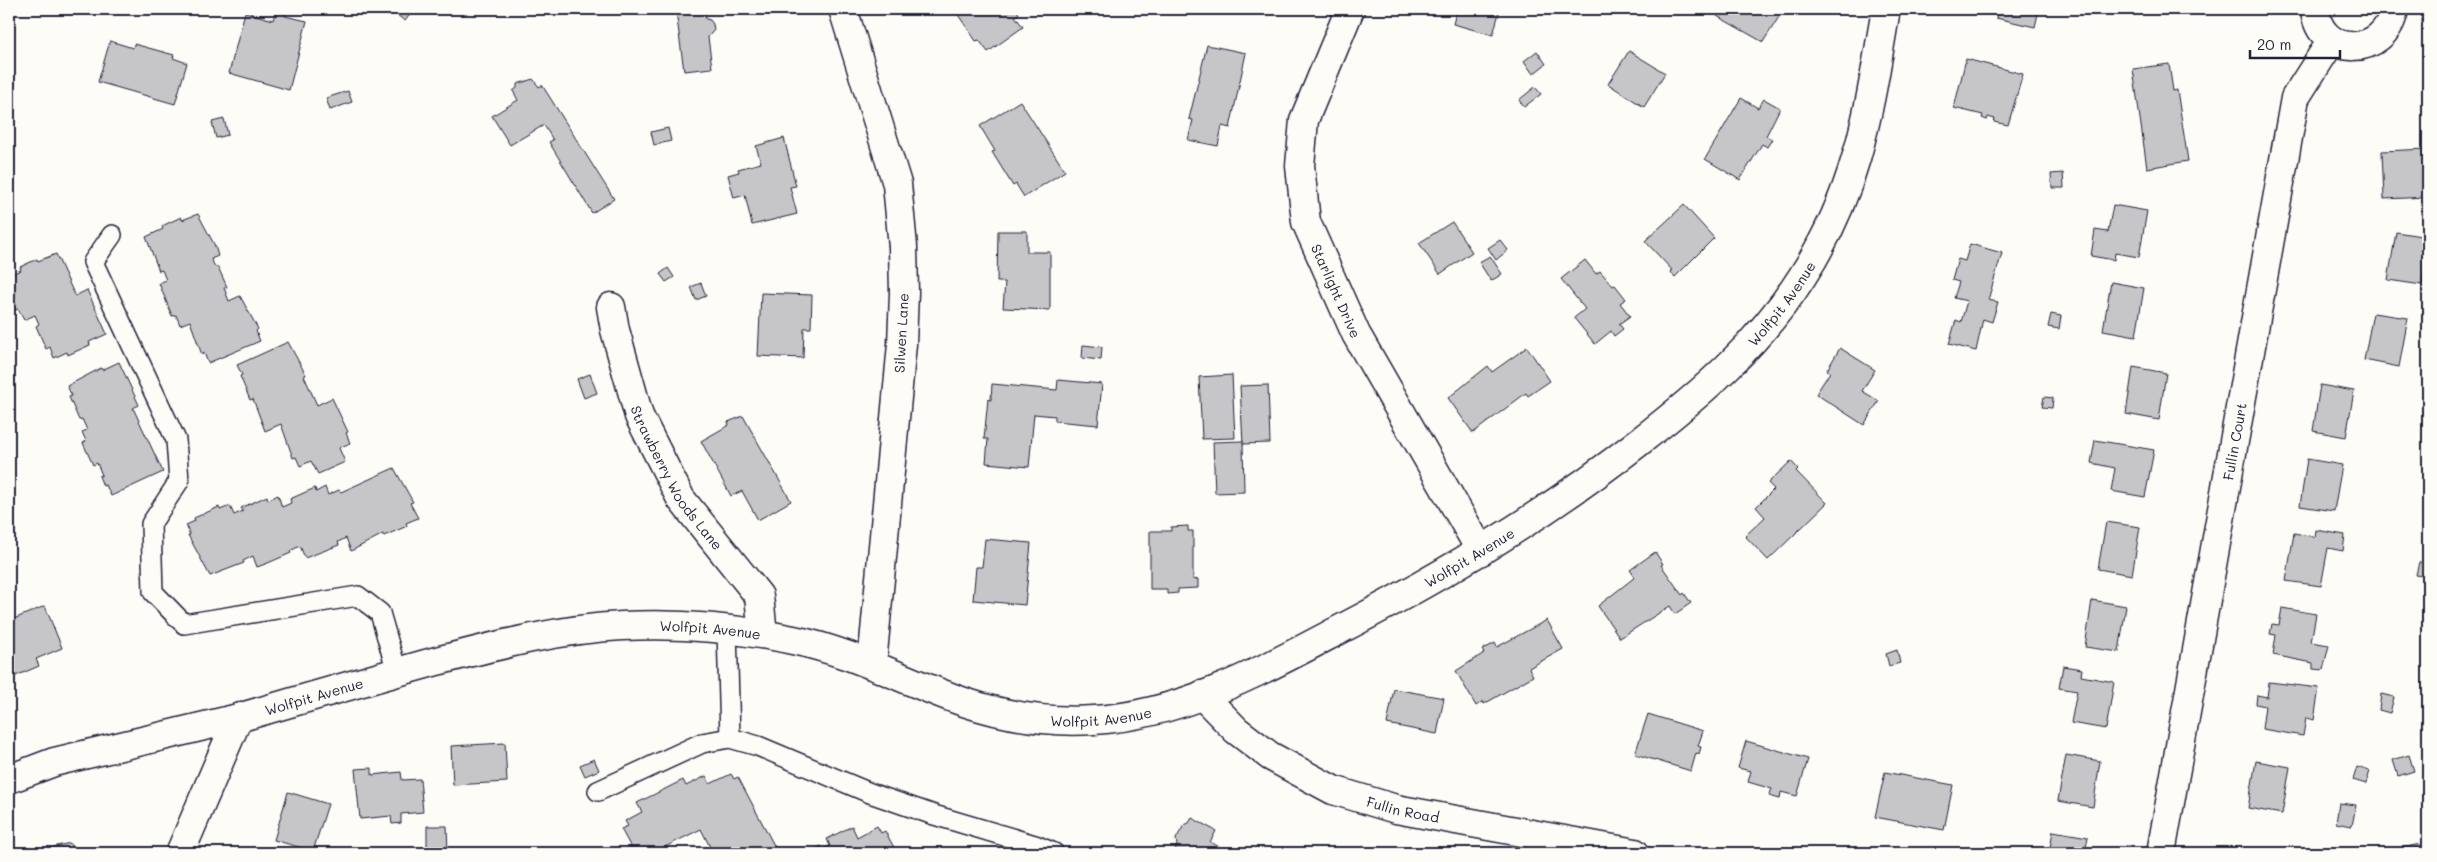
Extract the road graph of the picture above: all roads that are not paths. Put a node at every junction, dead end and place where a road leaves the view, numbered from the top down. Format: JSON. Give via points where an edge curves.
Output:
{"nodes":[{"id":1,"x":843,"y":9,"type":"edge"},
{"id":2,"x":1350,"y":9,"type":"edge"},
{"id":3,"x":1886,"y":9,"type":"edge"},
{"id":4,"x":2315,"y":9,"type":"edge"},
{"id":5,"x":2394,"y":9,"type":"edge"},
{"id":6,"x":2332,"y":40,"type":"junction"},
{"id":7,"x":112,"y":235,"type":"dead end"},
{"id":8,"x":611,"y":307,"type":"dead end"},
{"id":9,"x":1481,"y":550,"type":"junction"},
{"id":10,"x":727,"y":629,"type":"junction"},
{"id":11,"x":763,"y":634,"type":"junction"},
{"id":12,"x":872,"y":664,"type":"junction"},
{"id":13,"x":397,"y":672,"type":"junction"},
{"id":14,"x":1202,"y":696,"type":"junction"},
{"id":15,"x":238,"y":718,"type":"junction"},
{"id":16,"x":730,"y":738,"type":"junction"},
{"id":17,"x":9,"y":779,"type":"edge"},
{"id":18,"x":598,"y":791,"type":"dead end"},
{"id":19,"x":180,"y":853,"type":"edge"},
{"id":20,"x":1054,"y":853,"type":"edge"},
{"id":21,"x":1635,"y":853,"type":"edge"},
{"id":22,"x":2161,"y":853,"type":"edge"}],
"edges":[{"from":1,"to":12,"type":"street","name":"Silwen Lane","via":[[897,184],[903,247],[902,344]]},
{"from":2,"to":9,"type":"street","name":"Starlight Drive","via":[[1304,120],[1300,166],[1306,222],[1356,334]]},
{"from":3,"to":9,"type":"street","name":"Wolfpit Avenue","via":[[1866,127],[1840,209],[1817,253],[1779,310],[1730,364],[1654,430],[1603,470]]},
{"from":4,"to":6,"type":"street","via":[[2322,30]]},
{"from":5,"to":6,"type":"street","via":[[2391,23],[2372,43],[2358,47]]},
{"from":6,"to":22,"type":"street","name":"Fullin Court","via":[[2294,98]]},
{"from":7,"to":13,"type":"lane","via":[[93,262],[176,440],[179,481],[151,524],[153,592],[184,624],[358,596],[380,613]]},
{"from":8,"to":11,"type":"street","name":"Strawberry Woods Lane","via":[[640,416],[681,499],[759,596]]},
{"from":9,"to":14,"type":"street","name":"Wolfpit Avenue","via":[[1284,659]]},
{"from":10,"to":11,"type":"street","name":"Wolfpit Avenue"},
{"from":10,"to":13,"type":"street","name":"Wolfpit Avenue","via":[[623,626],[572,630]]},
{"from":10,"to":16,"type":"lane"},
{"from":11,"to":12,"type":"street","name":"Wolfpit Avenue","via":[[833,650]]},
{"from":12,"to":14,"type":"street","name":"Wolfpit Avenue","via":[[967,703],[1048,720],[1126,716]]},
{"from":13,"to":15,"type":"street","name":"Wolfpit Avenue"},
{"from":14,"to":21,"type":"street","name":"Fullin Road","via":[[1236,730],[1270,756],[1333,790],[1396,809]]},
{"from":15,"to":17,"type":"street","name":"Wolfpit Avenue","via":[[54,762]]},
{"from":15,"to":19,"type":"street"},
{"from":16,"to":18,"type":"lane","via":[[702,743]]},
{"from":16,"to":20,"type":"lane","via":[[758,746],[870,793]]}]}
